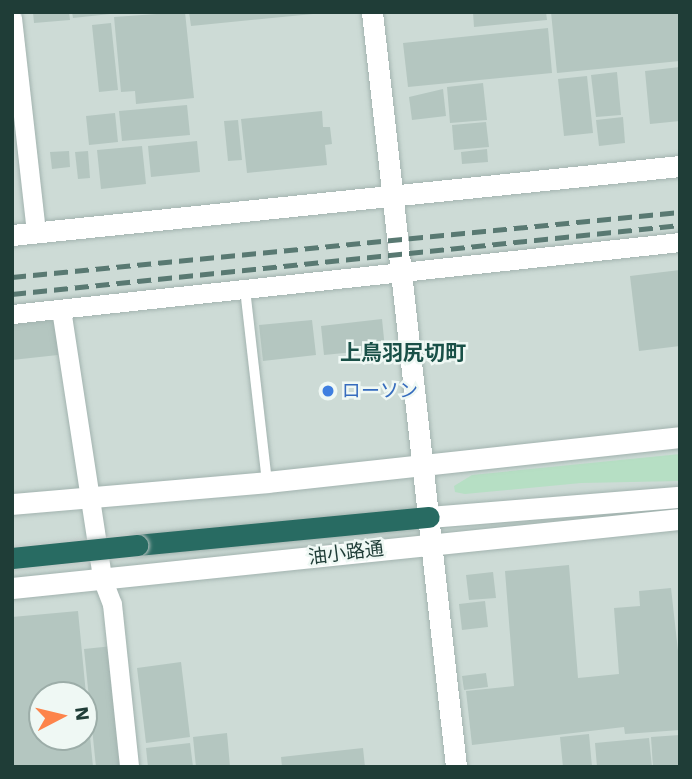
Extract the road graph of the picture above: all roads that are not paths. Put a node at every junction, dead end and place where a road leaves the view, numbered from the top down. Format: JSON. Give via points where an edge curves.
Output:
{"nodes":[{"id":1,"x":372,"y":12,"type":"edge"},
{"id":2,"x":12,"y":18,"type":"edge"},
{"id":3,"x":680,"y":166,"type":"edge"},
{"id":4,"x":390,"y":197,"type":"junction"},
{"id":5,"x":36,"y":233,"type":"junction"},
{"id":6,"x":12,"y":235,"type":"edge"},
{"id":7,"x":680,"y":242,"type":"edge"},
{"id":8,"x":399,"y":272,"type":"junction"},
{"id":9,"x":246,"y":289,"type":"junction"},
{"id":10,"x":61,"y":309,"type":"junction"},
{"id":11,"x":12,"y":314,"type":"edge"},
{"id":12,"x":680,"y":437,"type":"edge"},
{"id":13,"x":423,"y":463,"type":"junction"},
{"id":14,"x":267,"y":482,"type":"junction"},
{"id":15,"x":89,"y":497,"type":"junction"},
{"id":16,"x":680,"y":497,"type":"edge"},
{"id":17,"x":12,"y":504,"type":"edge"},
{"id":18,"x":429,"y":517,"type":"junction"},
{"id":19,"x":680,"y":519,"type":"edge"},
{"id":20,"x":432,"y":542,"type":"junction"},
{"id":21,"x":12,"y":558,"type":"edge"},
{"id":22,"x":102,"y":578,"type":"junction"},
{"id":23,"x":12,"y":587,"type":"edge"},
{"id":24,"x":129,"y":767,"type":"edge"},
{"id":25,"x":456,"y":767,"type":"edge"}],
"edges":[{"from":1,"to":4,"type":"street"},
{"from":2,"to":5,"type":"street"},
{"from":3,"to":4,"type":"street"},
{"from":4,"to":5,"type":"street"},
{"from":4,"to":8,"type":"street"},
{"from":5,"to":6,"type":"street"},
{"from":7,"to":8,"type":"street"},
{"from":8,"to":9,"type":"street"},
{"from":8,"to":13,"type":"street"},
{"from":9,"to":10,"type":"street"},
{"from":9,"to":14,"type":"lane"},
{"from":10,"to":11,"type":"street"},
{"from":10,"to":15,"type":"street"},
{"from":12,"to":13,"type":"street"},
{"from":13,"to":14,"type":"street"},
{"from":13,"to":18,"type":"street"},
{"from":14,"to":15,"type":"street"},
{"from":15,"to":17,"type":"street"},
{"from":15,"to":22,"type":"street"},
{"from":16,"to":18,"type":"street"},
{"from":18,"to":20,"type":"street"},
{"from":18,"to":21,"type":"highway","bridge":true},
{"from":19,"to":20,"type":"street","name":"油小路通"},
{"from":20,"to":22,"type":"street","name":"油小路通"},
{"from":20,"to":25,"type":"street"},
{"from":22,"to":23,"type":"street","name":"油小路通"},
{"from":22,"to":24,"type":"street","via":[[112,604]]}]}
